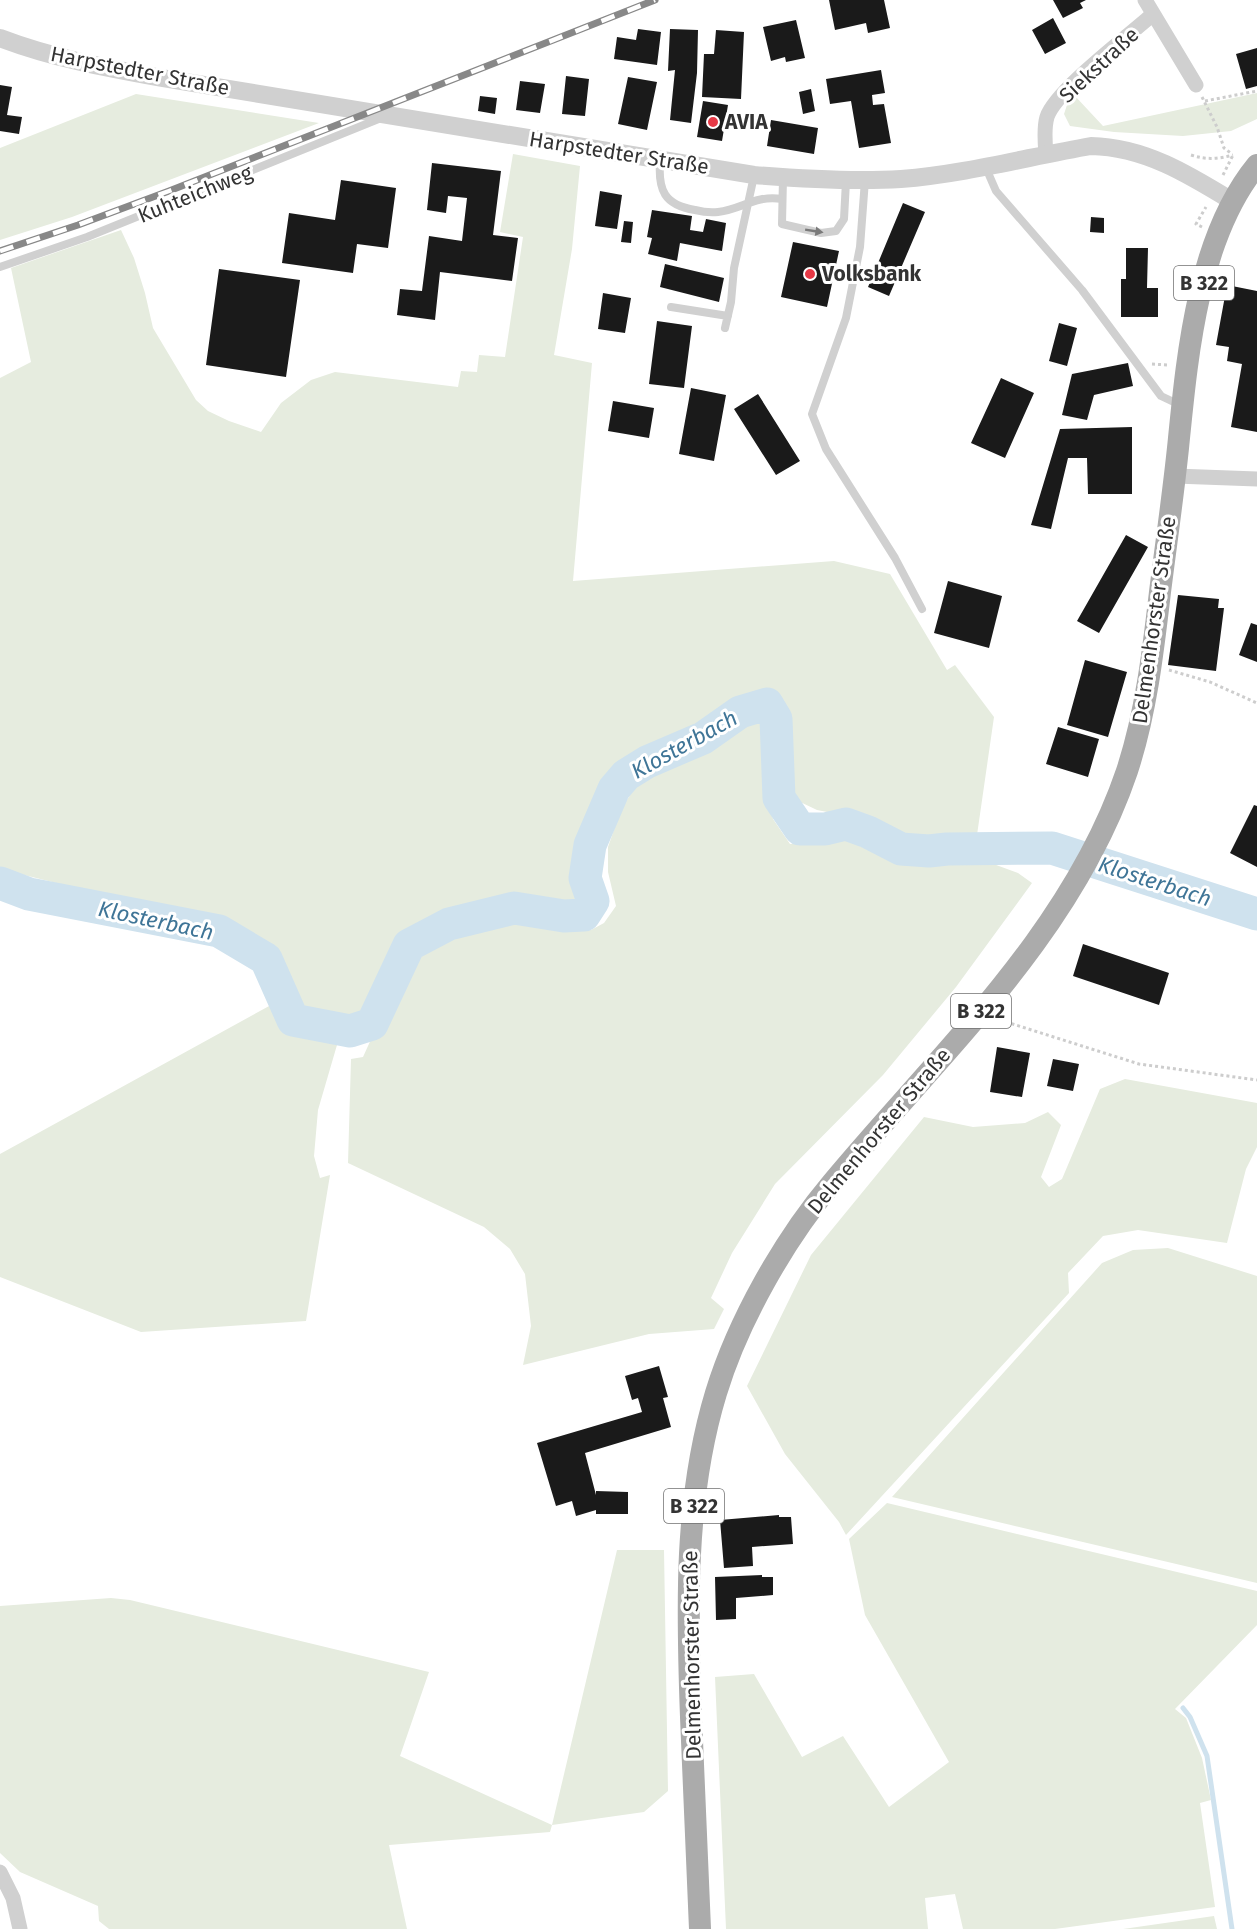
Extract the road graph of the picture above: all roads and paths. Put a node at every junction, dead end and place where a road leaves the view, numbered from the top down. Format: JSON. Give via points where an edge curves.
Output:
{"nodes":[{"id":1,"x":1145,"y":0,"type":"edge"},
{"id":2,"x":1154,"y":14,"type":"junction"},
{"id":3,"x":0,"y":38,"type":"edge"},
{"id":4,"x":1196,"y":86,"type":"joint"},
{"id":5,"x":1257,"y":91,"type":"edge"},
{"id":6,"x":1205,"y":101,"type":"junction"},
{"id":7,"x":388,"y":115,"type":"junction"},
{"id":8,"x":1046,"y":154,"type":"junction"},
{"id":9,"x":660,"y":160,"type":"junction"},
{"id":10,"x":1257,"y":165,"type":"edge"},
{"id":11,"x":986,"y":167,"type":"junction"},
{"id":12,"x":754,"y":175,"type":"junction"},
{"id":13,"x":783,"y":177,"type":"junction"},
{"id":14,"x":865,"y":180,"type":"junction"},
{"id":15,"x":846,"y":181,"type":"junction"},
{"id":16,"x":1224,"y":196,"type":"junction"},
{"id":17,"x":782,"y":199,"type":"junction"},
{"id":18,"x":748,"y":203,"type":"junction"},
{"id":19,"x":0,"y":267,"type":"edge"},
{"id":20,"x":670,"y":307,"type":"dead end"},
{"id":21,"x":728,"y":316,"type":"junction"},
{"id":22,"x":725,"y":328,"type":"dead end"},
{"id":23,"x":1182,"y":407,"type":"junction"},
{"id":24,"x":1175,"y":476,"type":"junction"},
{"id":25,"x":1257,"y":479,"type":"edge"},
{"id":26,"x":922,"y":609,"type":"dead end"},
{"id":27,"x":1165,"y":669,"type":"dead end"},
{"id":28,"x":1257,"y":703,"type":"edge"},
{"id":29,"x":1005,"y":1011,"type":"dead end"},
{"id":30,"x":1257,"y":1080,"type":"edge"},
{"id":31,"x":0,"y":1872,"type":"edge"},
{"id":32,"x":20,"y":1929,"type":"edge"},
{"id":33,"x":700,"y":1929,"type":"edge"}],
"edges":[{"from":1,"to":2,"type":"street","name":"Siekstraße"},
{"from":2,"to":4,"type":"street","name":"Siekstraße"},
{"from":2,"to":8,"type":"street","name":"Siekstraße","via":[[1060,98],[1047,117]]},
{"from":3,"to":7,"type":"street","name":"Harpstedter Straße","via":[[86,64]]},
{"from":4,"to":6,"type":"path"},
{"from":5,"to":6,"type":"path"},
{"from":6,"to":16,"type":"path","via":[[1224,148],[1233,155]]},
{"from":7,"to":9,"type":"street","name":"Harpstedter Straße"},
{"from":7,"to":19,"type":"lane","name":"Kuhteichweg","via":[[87,237]]},
{"from":8,"to":11,"type":"street","name":"Harpstedter Straße"},
{"from":8,"to":16,"type":"street","name":"Harpstedter Straße","via":[[1091,146],[1128,150],[1152,157]]},
{"from":9,"to":12,"type":"street","name":"Harpstedter Straße"},
{"from":9,"to":18,"type":"lane","via":[[663,191],[681,208],[719,212]]},
{"from":10,"to":16,"type":"main road","name":"Delmenhorster Straße","number":"B 322"},
{"from":11,"to":14,"type":"street","name":"Harpstedter Straße"},
{"from":11,"to":23,"type":"lane","via":[[996,191],[1082,290],[1161,396]]},
{"from":12,"to":13,"type":"street","name":"Harpstedter Straße"},
{"from":12,"to":18,"type":"lane"},
{"from":13,"to":15,"type":"street","name":"Harpstedter Straße"},
{"from":13,"to":17,"type":"lane"},
{"from":14,"to":15,"type":"street","name":"Harpstedter Straße"},
{"from":14,"to":26,"type":"lane","via":[[860,247],[846,318],[812,414],[826,449],[895,558]]},
{"from":17,"to":15,"type":"lane","one_way":true,"via":[[782,224],[821,233],[836,231],[844,219]]},
{"from":16,"to":23,"type":"main road","name":"Delmenhorster Straße","number":"B 322","via":[[1192,335]]},
{"from":17,"to":18,"type":"lane","via":[[767,197]]},
{"from":18,"to":21,"type":"lane"},
{"from":20,"to":21,"type":"lane"},
{"from":21,"to":22,"type":"lane"},
{"from":23,"to":24,"type":"main road","name":"Delmenhorster Straße","number":"B 322"},
{"from":24,"to":25,"type":"street"},
{"from":24,"to":33,"type":"main road","name":"Delmenhorster Straße","number":"B 322","via":[[1139,730],[1116,802],[1096,846],[1055,914],[1018,964],[807,1216],[754,1303],[722,1374],[709,1418],[691,1532],[689,1647]]},
{"from":27,"to":28,"type":"path","via":[[1210,682]]},
{"from":29,"to":30,"type":"path","via":[[998,1020],[1139,1064]]},
{"from":31,"to":32,"type":"street","via":[[13,1898]]}]}
